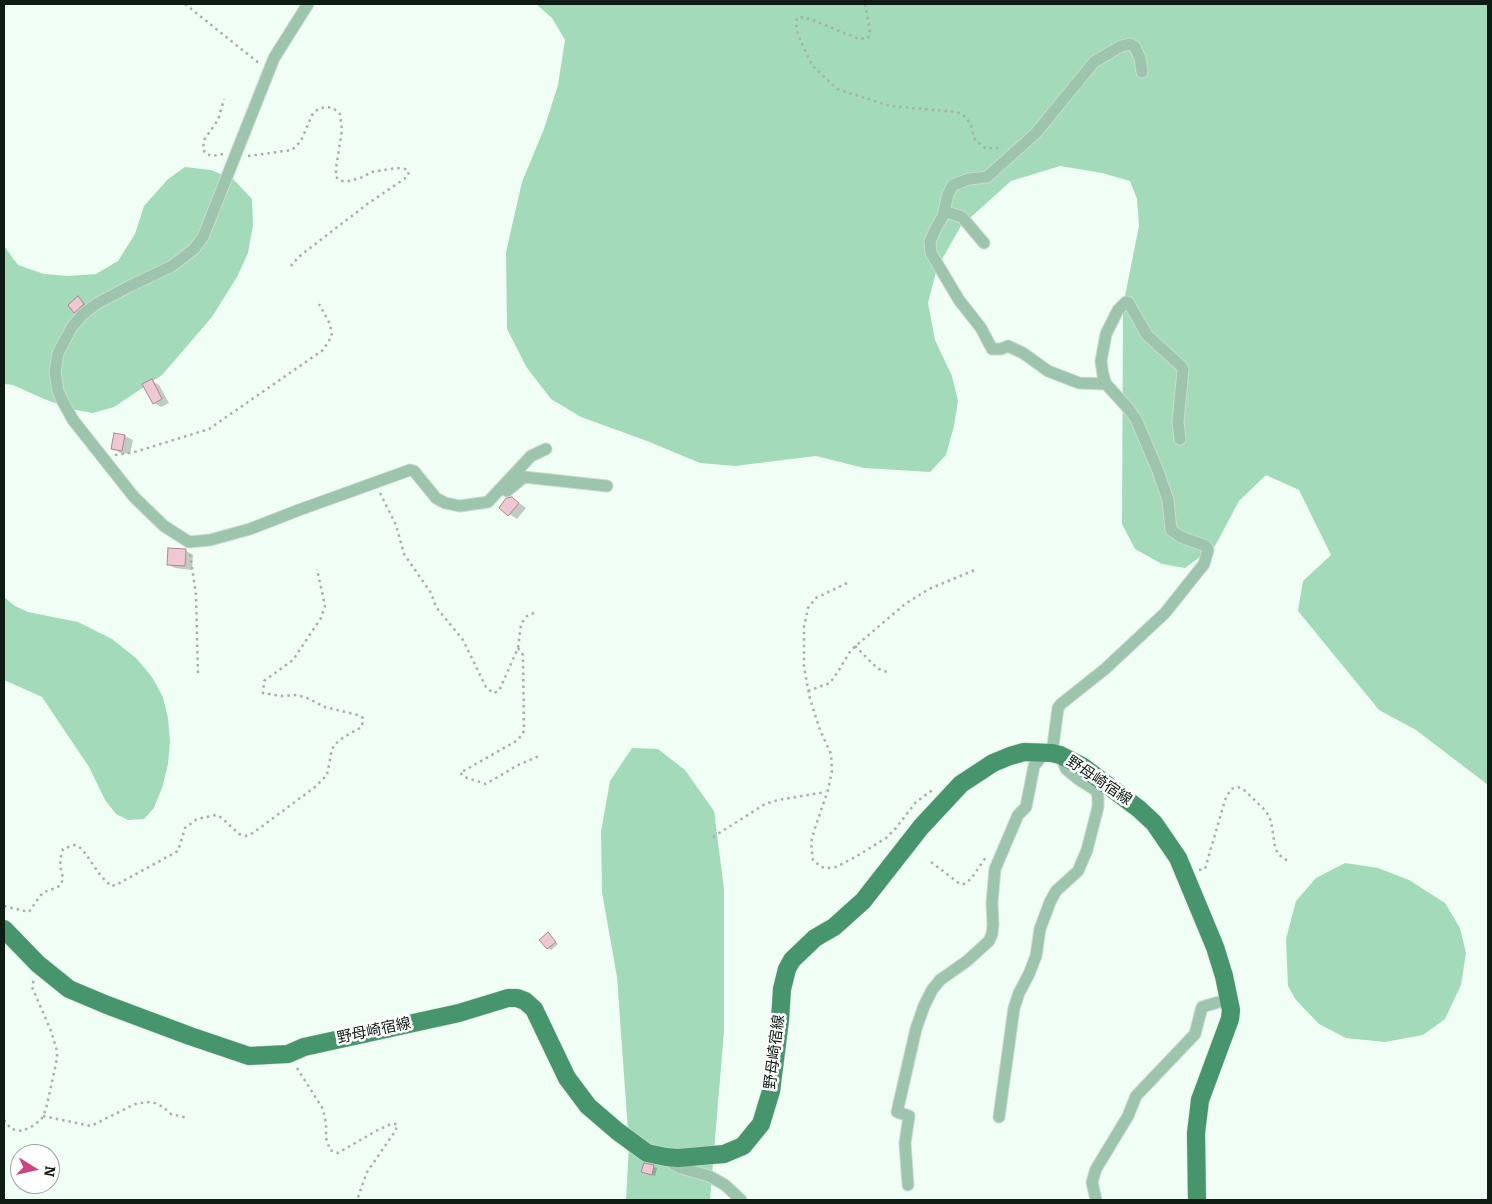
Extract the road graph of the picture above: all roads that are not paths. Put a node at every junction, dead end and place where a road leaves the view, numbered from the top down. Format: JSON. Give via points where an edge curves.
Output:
{"nodes":[{"id":1,"x":308,"y":4,"type":"edge"},
{"id":2,"x":1142,"y":72,"type":"dead end"},
{"id":3,"x":944,"y":211,"type":"junction"},
{"id":4,"x":984,"y":242,"type":"dead end"},
{"id":5,"x":1106,"y":384,"type":"junction"},
{"id":6,"x":1180,"y":438,"type":"dead end"},
{"id":7,"x":546,"y":449,"type":"dead end"},
{"id":8,"x":607,"y":486,"type":"dead end"},
{"id":9,"x":488,"y":502,"type":"junction"},
{"id":10,"x":1052,"y":753,"type":"junction"},
{"id":11,"x":4,"y":929,"type":"edge"},
{"id":12,"x":1229,"y":998,"type":"junction"},
{"id":13,"x":998,"y":1117,"type":"dead end"},
{"id":14,"x":666,"y":1157,"type":"junction"},
{"id":15,"x":908,"y":1185,"type":"dead end"},
{"id":16,"x":741,"y":1200,"type":"edge"},
{"id":17,"x":1096,"y":1200,"type":"edge"},
{"id":18,"x":1198,"y":1200,"type":"edge"}],
"edges":[{"from":1,"to":9,"type":"street","via":[[274,58],[212,216],[194,249],[172,266],[96,304],[72,327],[58,353],[55,372],[58,391],[73,420],[140,503],[164,526],[189,542],[250,529],[410,470],[436,498],[445,502],[460,506]]},
{"from":2,"to":3,"type":"street","via":[[1140,58],[1130,44],[1094,62],[1036,133],[987,177],[953,185]]},
{"from":3,"to":4,"type":"street","via":[[962,218]]},
{"from":3,"to":5,"type":"street","via":[[930,241],[931,253],[992,350],[1008,346],[1048,371],[1079,383]]},
{"from":5,"to":6,"type":"street","via":[[1101,361],[1106,334],[1118,310],[1128,302],[1147,335],[1183,369]]},
{"from":5,"to":10,"type":"street","via":[[1127,406],[1139,428],[1168,500],[1171,530],[1206,546],[1208,550],[1204,564],[1165,613],[1105,670],[1061,704]]},
{"from":7,"to":9,"type":"street","via":[[531,456]]},
{"from":8,"to":9,"type":"street","via":[[524,477],[497,499]]},
{"from":10,"to":12,"type":"main road","name":"野母崎宿線","via":[[1082,766],[1154,823],[1178,858],[1215,947]]},
{"from":10,"to":13,"type":"street","via":[[1078,780],[1097,791],[1098,807],[1087,850],[1078,870],[1056,891],[1050,902],[1040,929],[1036,956],[1014,1008]]},
{"from":10,"to":14,"type":"main road","name":"野母崎宿線","via":[[1024,752],[1010,756],[961,784],[920,826],[863,901],[792,960],[782,989],[771,1091],[761,1124],[750,1140],[738,1150],[724,1154]]},
{"from":10,"to":15,"type":"street","via":[[1034,766],[1026,807],[1018,815],[995,869],[993,924],[989,941],[940,980],[924,1006],[916,1029],[897,1112],[909,1116],[905,1143]]},
{"from":11,"to":14,"type":"main road","name":"野母崎宿線","via":[[41,967],[69,989],[107,1006],[249,1056],[288,1054],[304,1047],[517,998],[534,1009],[567,1078],[588,1106],[647,1153]]},
{"from":12,"to":17,"type":"street","via":[[1202,1007],[1195,1034],[1136,1096],[1128,1116],[1096,1169],[1092,1182]]},
{"from":12,"to":18,"type":"main road","name":"野母崎宿線","via":[[1230,1019],[1200,1100],[1196,1133]]},
{"from":14,"to":16,"type":"street","via":[[681,1168],[709,1176]]}]}
